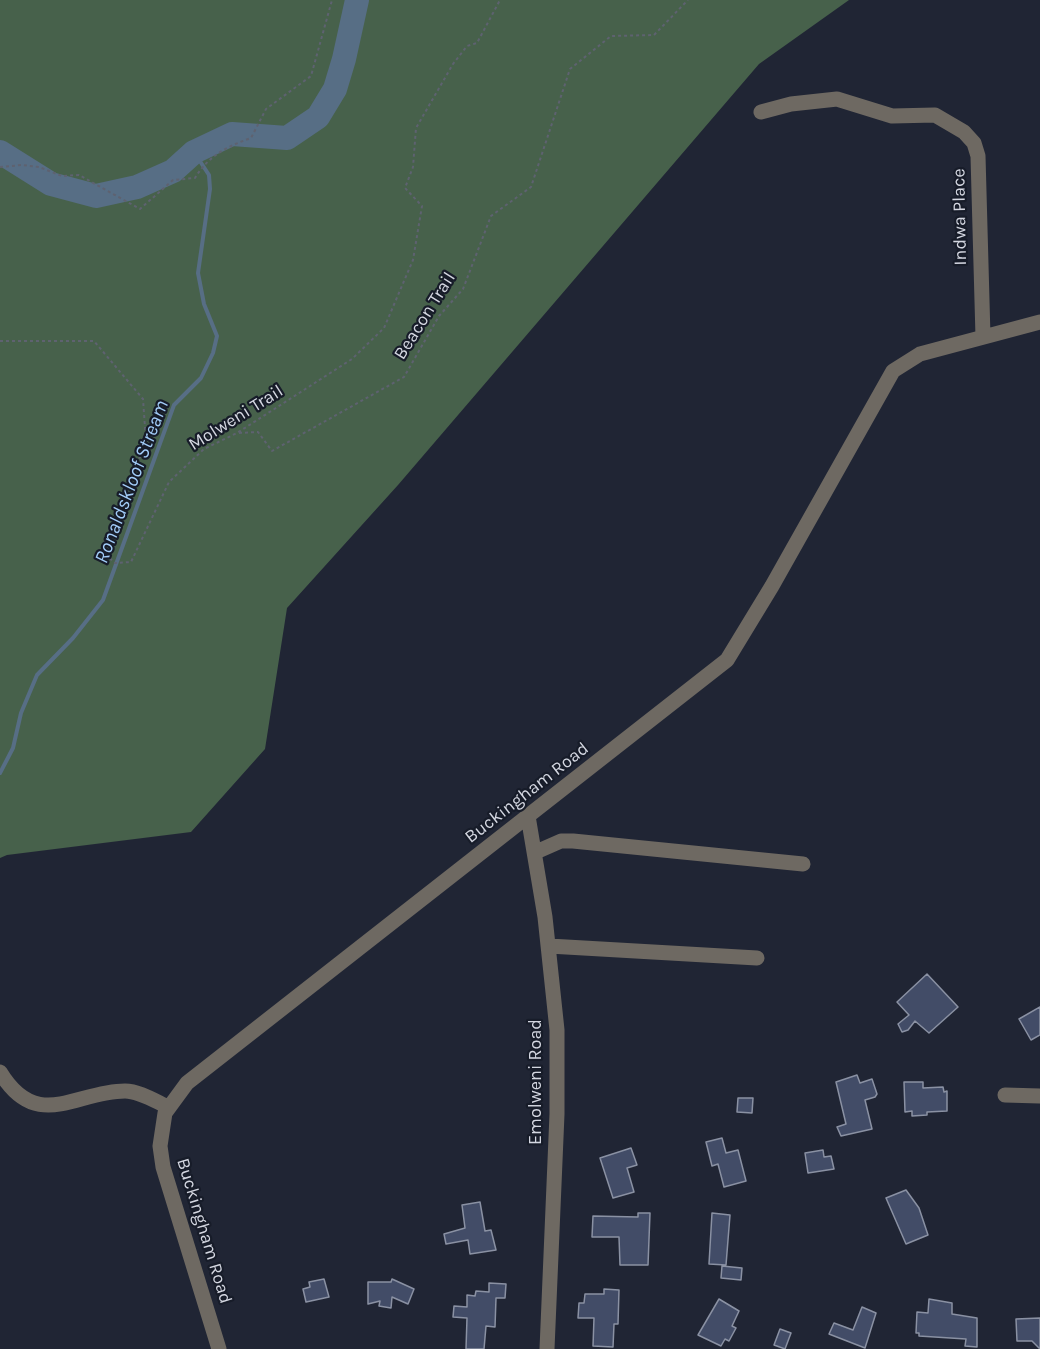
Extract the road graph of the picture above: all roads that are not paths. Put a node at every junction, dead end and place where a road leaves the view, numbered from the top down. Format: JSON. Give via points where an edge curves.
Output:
{"nodes":[{"id":1,"x":761,"y":112,"type":"dead end"},
{"id":2,"x":1040,"y":322,"type":"edge"},
{"id":3,"x":983,"y":337,"type":"junction"},
{"id":4,"x":528,"y":816,"type":"junction"},
{"id":5,"x":536,"y":852,"type":"junction"},
{"id":6,"x":803,"y":864,"type":"dead end"},
{"id":7,"x":549,"y":946,"type":"junction"},
{"id":8,"x":757,"y":958,"type":"dead end"},
{"id":9,"x":0,"y":1072,"type":"edge"},
{"id":10,"x":1005,"y":1095,"type":"dead end"},
{"id":11,"x":1040,"y":1096,"type":"edge"},
{"id":12,"x":168,"y":1107,"type":"junction"},
{"id":13,"x":219,"y":1349,"type":"edge"},
{"id":14,"x":547,"y":1349,"type":"edge"}],
"edges":[{"from":1,"to":3,"type":"street","name":"Indwa Place","via":[[837,99],[892,116],[934,115],[964,132],[974,143],[978,156]]},
{"from":2,"to":3,"type":"street","name":"Buckingham Road"},
{"from":3,"to":4,"type":"street","name":"Buckingham Road","via":[[920,354],[893,371],[726,660]]},
{"from":4,"to":5,"type":"street","name":"Emolweni Road"},
{"from":4,"to":12,"type":"street","name":"Buckingham Road","via":[[187,1083]]},
{"from":5,"to":6,"type":"street","via":[[573,841]]},
{"from":5,"to":7,"type":"street","name":"Emolweni Road"},
{"from":7,"to":8,"type":"street"},
{"from":7,"to":14,"type":"street","name":"Emolweni Road","via":[[557,1030],[557,1114]]},
{"from":9,"to":12,"type":"street","via":[[17,1092],[46,1105],[59,1106],[128,1091]]},
{"from":10,"to":11,"type":"street"},
{"from":12,"to":13,"type":"street","name":"Buckingham Road","via":[[161,1126],[163,1167]]}]}
